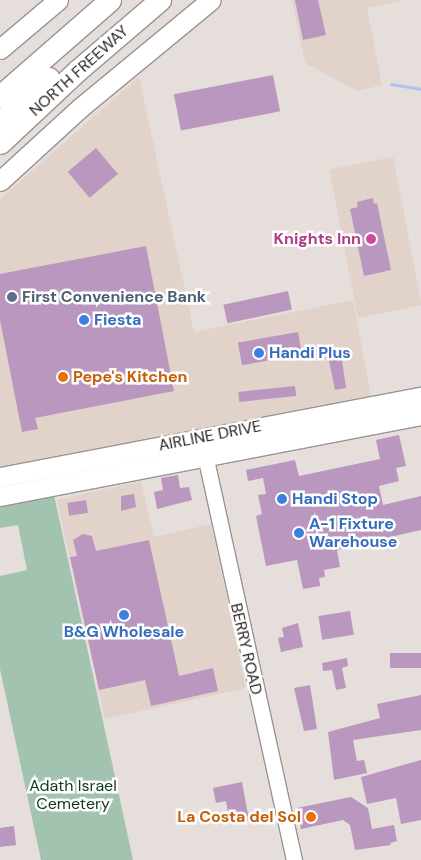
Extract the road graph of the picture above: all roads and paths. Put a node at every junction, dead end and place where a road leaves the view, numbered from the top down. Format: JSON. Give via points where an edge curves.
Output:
{"nodes":[{"id":1,"x":58,"y":0,"type":"edge"},
{"id":2,"x":110,"y":0,"type":"edge"},
{"id":3,"x":140,"y":0,"type":"edge"},
{"id":4,"x":160,"y":0,"type":"edge"},
{"id":5,"x":211,"y":0,"type":"edge"},
{"id":6,"x":0,"y":49,"type":"edge"},
{"id":7,"x":0,"y":96,"type":"edge"},
{"id":8,"x":0,"y":120,"type":"edge"},
{"id":9,"x":0,"y":143,"type":"edge"},
{"id":10,"x":0,"y":181,"type":"edge"},
{"id":11,"x":421,"y":397,"type":"edge"},
{"id":12,"x":421,"y":415,"type":"edge"},
{"id":13,"x":201,"y":437,"type":"junction"},
{"id":14,"x":204,"y":457,"type":"junction"},
{"id":15,"x":60,"y":465,"type":"junction"},
{"id":16,"x":0,"y":477,"type":"edge"},
{"id":17,"x":64,"y":484,"type":"junction"},
{"id":18,"x":0,"y":496,"type":"edge"},
{"id":19,"x":294,"y":860,"type":"edge"}],
"edges":[{"from":1,"to":6,"type":"main road"},
{"from":2,"to":7,"type":"highway","name":"NORTH FREEWAY"},
{"from":3,"to":8,"type":"highway","name":"NORTH FREEWAY"},
{"from":4,"to":9,"type":"highway","name":"NORTH FREEWAY"},
{"from":5,"to":10,"type":"main road","via":[[81,107]]},
{"from":11,"to":13,"type":"main road","name":"AIRLINE DRIVE"},
{"from":12,"to":14,"type":"main road","name":"AIRLINE DRIVE"},
{"from":13,"to":14,"type":"street","name":"BERRY ROAD"},
{"from":13,"to":15,"type":"main road","name":"AIRLINE DRIVE"},
{"from":14,"to":17,"type":"main road","name":"AIRLINE DRIVE"},
{"from":14,"to":19,"type":"street","name":"BERRY ROAD"},
{"from":15,"to":16,"type":"main road","name":"AIRLINE DRIVE"},
{"from":15,"to":17,"type":"main road"},
{"from":17,"to":18,"type":"main road","name":"AIRLINE DRIVE"}]}
